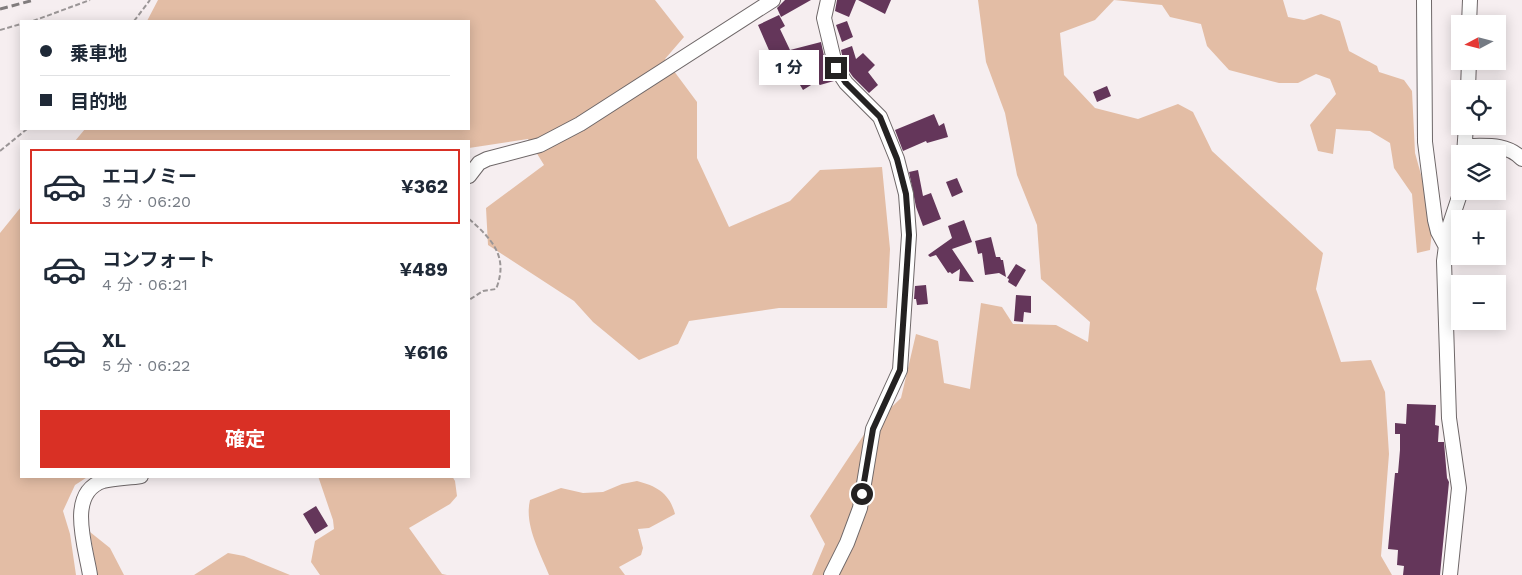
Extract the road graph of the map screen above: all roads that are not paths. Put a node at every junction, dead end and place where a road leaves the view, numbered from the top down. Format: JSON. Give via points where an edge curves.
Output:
{"nodes":[{"id":1,"x":773,"y":0,"type":"edge"},
{"id":2,"x":828,"y":0,"type":"edge"},
{"id":3,"x":1424,"y":0,"type":"edge"},
{"id":4,"x":1470,"y":0,"type":"edge"},
{"id":5,"x":1469,"y":15,"type":"edge"},
{"id":6,"x":1506,"y":149,"type":"edge"},
{"id":7,"x":1522,"y":160,"type":"edge"},
{"id":8,"x":470,"y":175,"type":"edge"},
{"id":9,"x":1458,"y":200,"type":"edge"},
{"id":10,"x":1445,"y":245,"type":"junction"},
{"id":11,"x":125,"y":478,"type":"edge"},
{"id":12,"x":90,"y":575,"type":"edge"},
{"id":13,"x":831,"y":575,"type":"edge"},
{"id":14,"x":1450,"y":575,"type":"edge"}],
"edges":[{"from":1,"to":8,"type":"street","via":[[580,124],[540,145],[487,159]]},
{"from":2,"to":13,"type":"street","via":[[824,18],[836,68],[846,83],[880,117],[906,194],[909,235],[900,370],[873,429],[860,508]]},
{"from":3,"to":10,"type":"street","via":[[1425,142],[1435,220]]},
{"from":4,"to":5,"type":"street"},
{"from":6,"to":7,"type":"street","via":[[1514,151]]},
{"from":9,"to":10,"type":"street"},
{"from":10,"to":14,"type":"street","via":[[1449,418],[1459,488]]},
{"from":11,"to":12,"type":"street","via":[[102,481],[82,500],[80,511]]}]}
